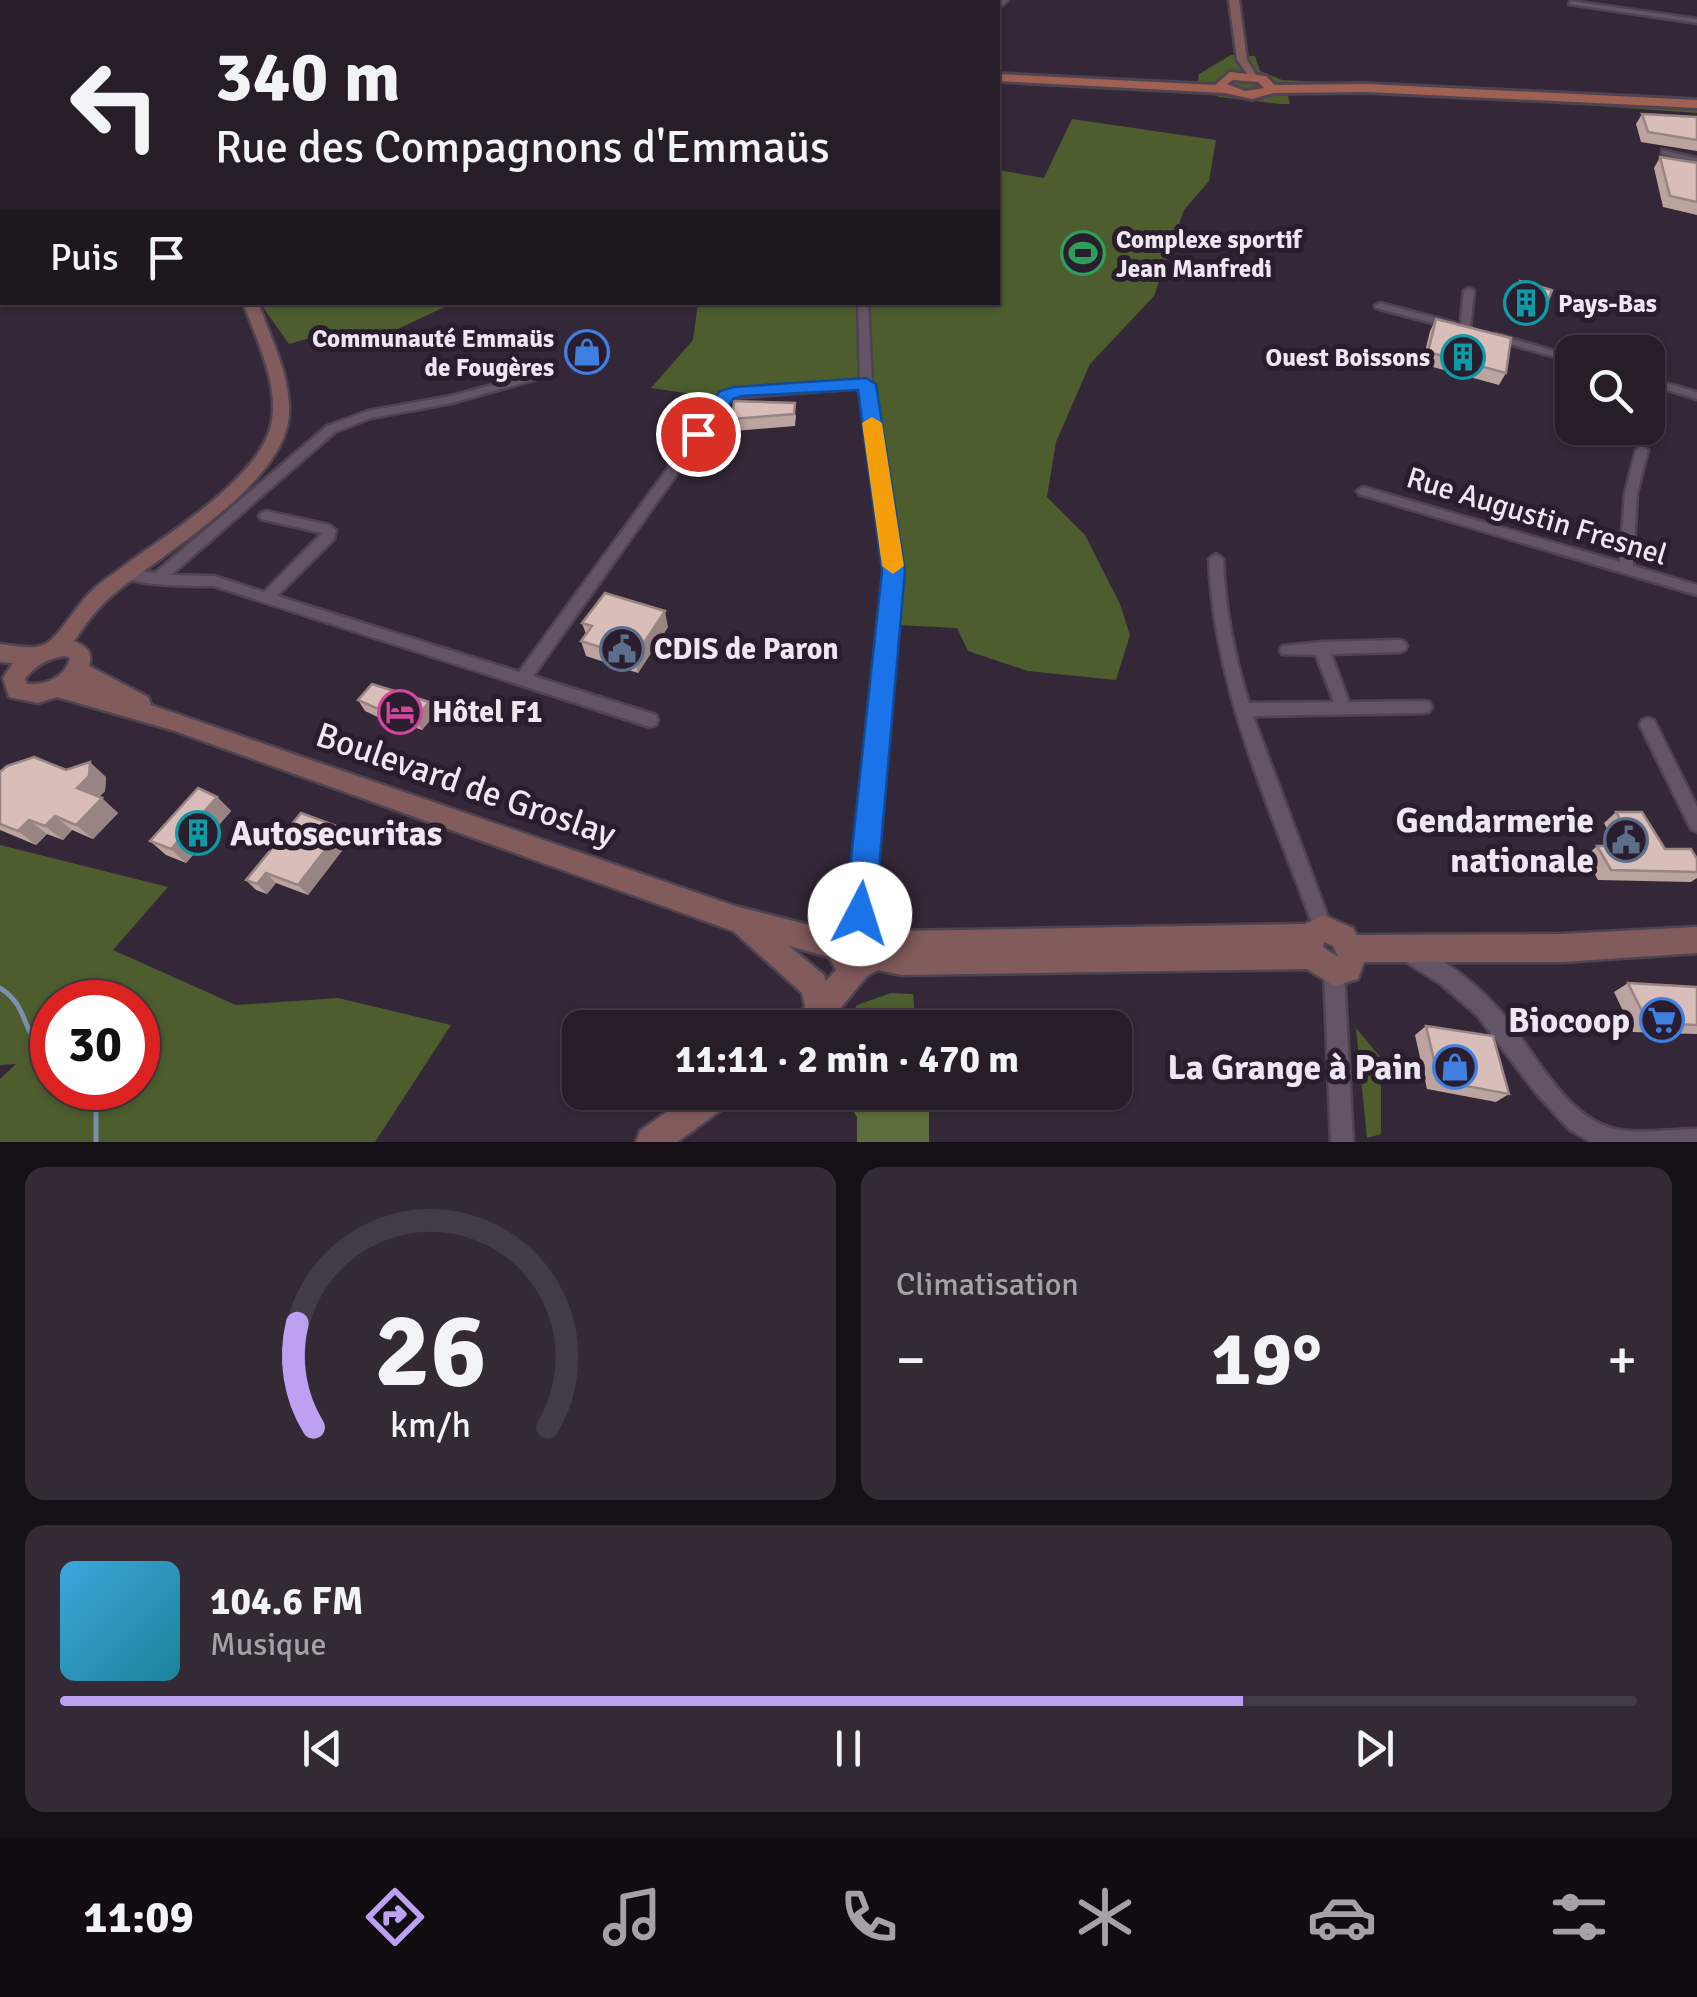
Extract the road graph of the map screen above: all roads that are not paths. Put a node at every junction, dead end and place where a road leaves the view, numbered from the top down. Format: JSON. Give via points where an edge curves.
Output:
{"nodes":[{"id":1,"x":1234,"y":0,"type":"edge"},
{"id":2,"x":1571,"y":3,"type":"dead end"},
{"id":3,"x":1697,"y":21,"type":"edge"},
{"id":4,"x":1242,"y":60,"type":"junction"},
{"id":5,"x":1236,"y":76,"type":"junction"},
{"id":6,"x":1000,"y":78,"type":"edge"},
{"id":7,"x":1265,"y":83,"type":"junction"},
{"id":8,"x":1222,"y":85,"type":"junction"},
{"id":9,"x":1697,"y":104,"type":"edge"},
{"id":10,"x":1665,"y":152,"type":"dead end"},
{"id":11,"x":1697,"y":161,"type":"edge"},
{"id":12,"x":1469,"y":290,"type":"dead end"},
{"id":13,"x":251,"y":305,"type":"edge"},
{"id":14,"x":863,"y":305,"type":"edge"},
{"id":15,"x":1380,"y":306,"type":"dead end"},
{"id":16,"x":1465,"y":328,"type":"junction"},
{"id":17,"x":1555,"y":353,"type":"edge"},
{"id":18,"x":533,"y":377,"type":"dead end"},
{"id":19,"x":866,"y":384,"type":"junction"},
{"id":20,"x":1665,"y":386,"type":"edge"},
{"id":21,"x":1697,"y":396,"type":"edge"},
{"id":22,"x":1642,"y":450,"type":"dead end"},
{"id":23,"x":1363,"y":491,"type":"dead end"},
{"id":24,"x":266,"y":516,"type":"dead end"},
{"id":25,"x":1216,"y":559,"type":"dead end"},
{"id":26,"x":1626,"y":568,"type":"junction"},
{"id":27,"x":126,"y":574,"type":"junction"},
{"id":28,"x":157,"y":579,"type":"junction"},
{"id":29,"x":1697,"y":590,"type":"edge"},
{"id":30,"x":266,"y":598,"type":"junction"},
{"id":31,"x":1400,"y":646,"type":"dead end"},
{"id":32,"x":58,"y":647,"type":"junction"},
{"id":33,"x":1321,"y":648,"type":"junction"},
{"id":34,"x":1287,"y":650,"type":"dead end"},
{"id":35,"x":0,"y":654,"type":"edge"},
{"id":36,"x":32,"y":657,"type":"junction"},
{"id":37,"x":78,"y":670,"type":"junction"},
{"id":38,"x":7,"y":673,"type":"edge"},
{"id":39,"x":524,"y":677,"type":"junction"},
{"id":40,"x":56,"y":688,"type":"junction"},
{"id":41,"x":1424,"y":706,"type":"dead end"},
{"id":42,"x":1344,"y":708,"type":"junction"},
{"id":43,"x":1244,"y":710,"type":"junction"},
{"id":44,"x":650,"y":720,"type":"dead end"},
{"id":45,"x":173,"y":721,"type":"junction"},
{"id":46,"x":1648,"y":725,"type":"dead end"},
{"id":47,"x":1697,"y":824,"type":"edge"},
{"id":48,"x":735,"y":918,"type":"junction"},
{"id":49,"x":1314,"y":940,"type":"junction"},
{"id":50,"x":1697,"y":940,"type":"edge"},
{"id":51,"x":1638,"y":944,"type":"junction"},
{"id":52,"x":861,"y":948,"type":"junction"},
{"id":53,"x":1352,"y":948,"type":"junction"},
{"id":54,"x":1404,"y":949,"type":"junction"},
{"id":55,"x":1697,"y":950,"type":"edge"},
{"id":56,"x":1334,"y":972,"type":"junction"},
{"id":57,"x":812,"y":1010,"type":"edge"},
{"id":58,"x":818,"y":1010,"type":"edge"},
{"id":59,"x":695,"y":1110,"type":"edge"},
{"id":60,"x":1697,"y":1140,"type":"edge"},
{"id":61,"x":651,"y":1142,"type":"edge"},
{"id":62,"x":1342,"y":1142,"type":"edge"}],
"edges":[{"from":1,"to":4,"type":"main road"},
{"from":2,"to":3,"type":"street"},
{"from":4,"to":5,"type":"main road"},
{"from":4,"to":7,"type":"main road"},
{"from":5,"to":7,"type":"main road"},
{"from":5,"to":8,"type":"main road"},
{"from":6,"to":8,"type":"main road"},
{"from":7,"to":8,"type":"main road","via":[[1250,95]]},
{"from":7,"to":9,"type":"main road"},
{"from":10,"to":11,"type":"street"},
{"from":12,"to":16,"type":"street"},
{"from":13,"to":27,"type":"main road","via":[[276,384],[279,428],[244,481]]},
{"from":14,"to":19,"type":"street"},
{"from":15,"to":16,"type":"street"},
{"from":16,"to":17,"type":"street"},
{"from":18,"to":28,"type":"street","via":[[368,415],[331,430]]},
{"from":19,"to":39,"type":"street","via":[[727,395]]},
{"from":19,"to":52,"type":"street","via":[[894,571]]},
{"from":20,"to":21,"type":"street"},
{"from":22,"to":26,"type":"street"},
{"from":23,"to":26,"type":"street","name":"Rue Augustin Fresnel"},
{"from":24,"to":30,"type":"street","via":[[329,530],[329,536]]},
{"from":25,"to":43,"type":"street","via":[[1214,594]]},
{"from":26,"to":29,"type":"street","name":"Rue Augustin Fresnel"},
{"from":27,"to":28,"type":"street"},
{"from":27,"to":32,"type":"main road","via":[[84,610]]},
{"from":28,"to":30,"type":"street","via":[[214,581]]},
{"from":30,"to":39,"type":"street"},
{"from":31,"to":33,"type":"street"},
{"from":32,"to":36,"type":"main road"},
{"from":32,"to":37,"type":"main road","via":[[81,654]]},
{"from":33,"to":34,"type":"street"},
{"from":33,"to":42,"type":"street"},
{"from":35,"to":36,"type":"main road"},
{"from":36,"to":38,"type":"main road"},
{"from":37,"to":40,"type":"main road"},
{"from":37,"to":45,"type":"main road","name":"Boulevard de Groslay"},
{"from":38,"to":40,"type":"main road","name":"Boulevard de Groslay","via":[[24,694]]},
{"from":39,"to":44,"type":"street"},
{"from":40,"to":45,"type":"main road","name":"Boulevard de Groslay"},
{"from":41,"to":42,"type":"street"},
{"from":42,"to":43,"type":"street"},
{"from":43,"to":49,"type":"street"},
{"from":45,"to":48,"type":"main road","name":"Boulevard de Groslay"},
{"from":46,"to":47,"type":"street"},
{"from":48,"to":52,"type":"main road","name":"Boulevard de Groslay"},
{"from":48,"to":57,"type":"main road","name":"Boulevard de Groslay","via":[[814,985]]},
{"from":49,"to":52,"type":"main road","name":"Boulevard de Groslay","via":[[902,961]]},
{"from":49,"to":53,"type":"main road","via":[[1343,936]]},
{"from":49,"to":56,"type":"main road"},
{"from":50,"to":51,"type":"main road"},
{"from":51,"to":54,"type":"main road"},
{"from":51,"to":55,"type":"main road"},
{"from":52,"to":58,"type":"main road"},
{"from":53,"to":54,"type":"main road"},
{"from":53,"to":56,"type":"main road","via":[[1351,965]]},
{"from":54,"to":60,"type":"street","via":[[1487,1011],[1565,1112],[1586,1128],[1619,1141]]},
{"from":56,"to":62,"type":"street"},
{"from":59,"to":61,"type":"main road"}]}
